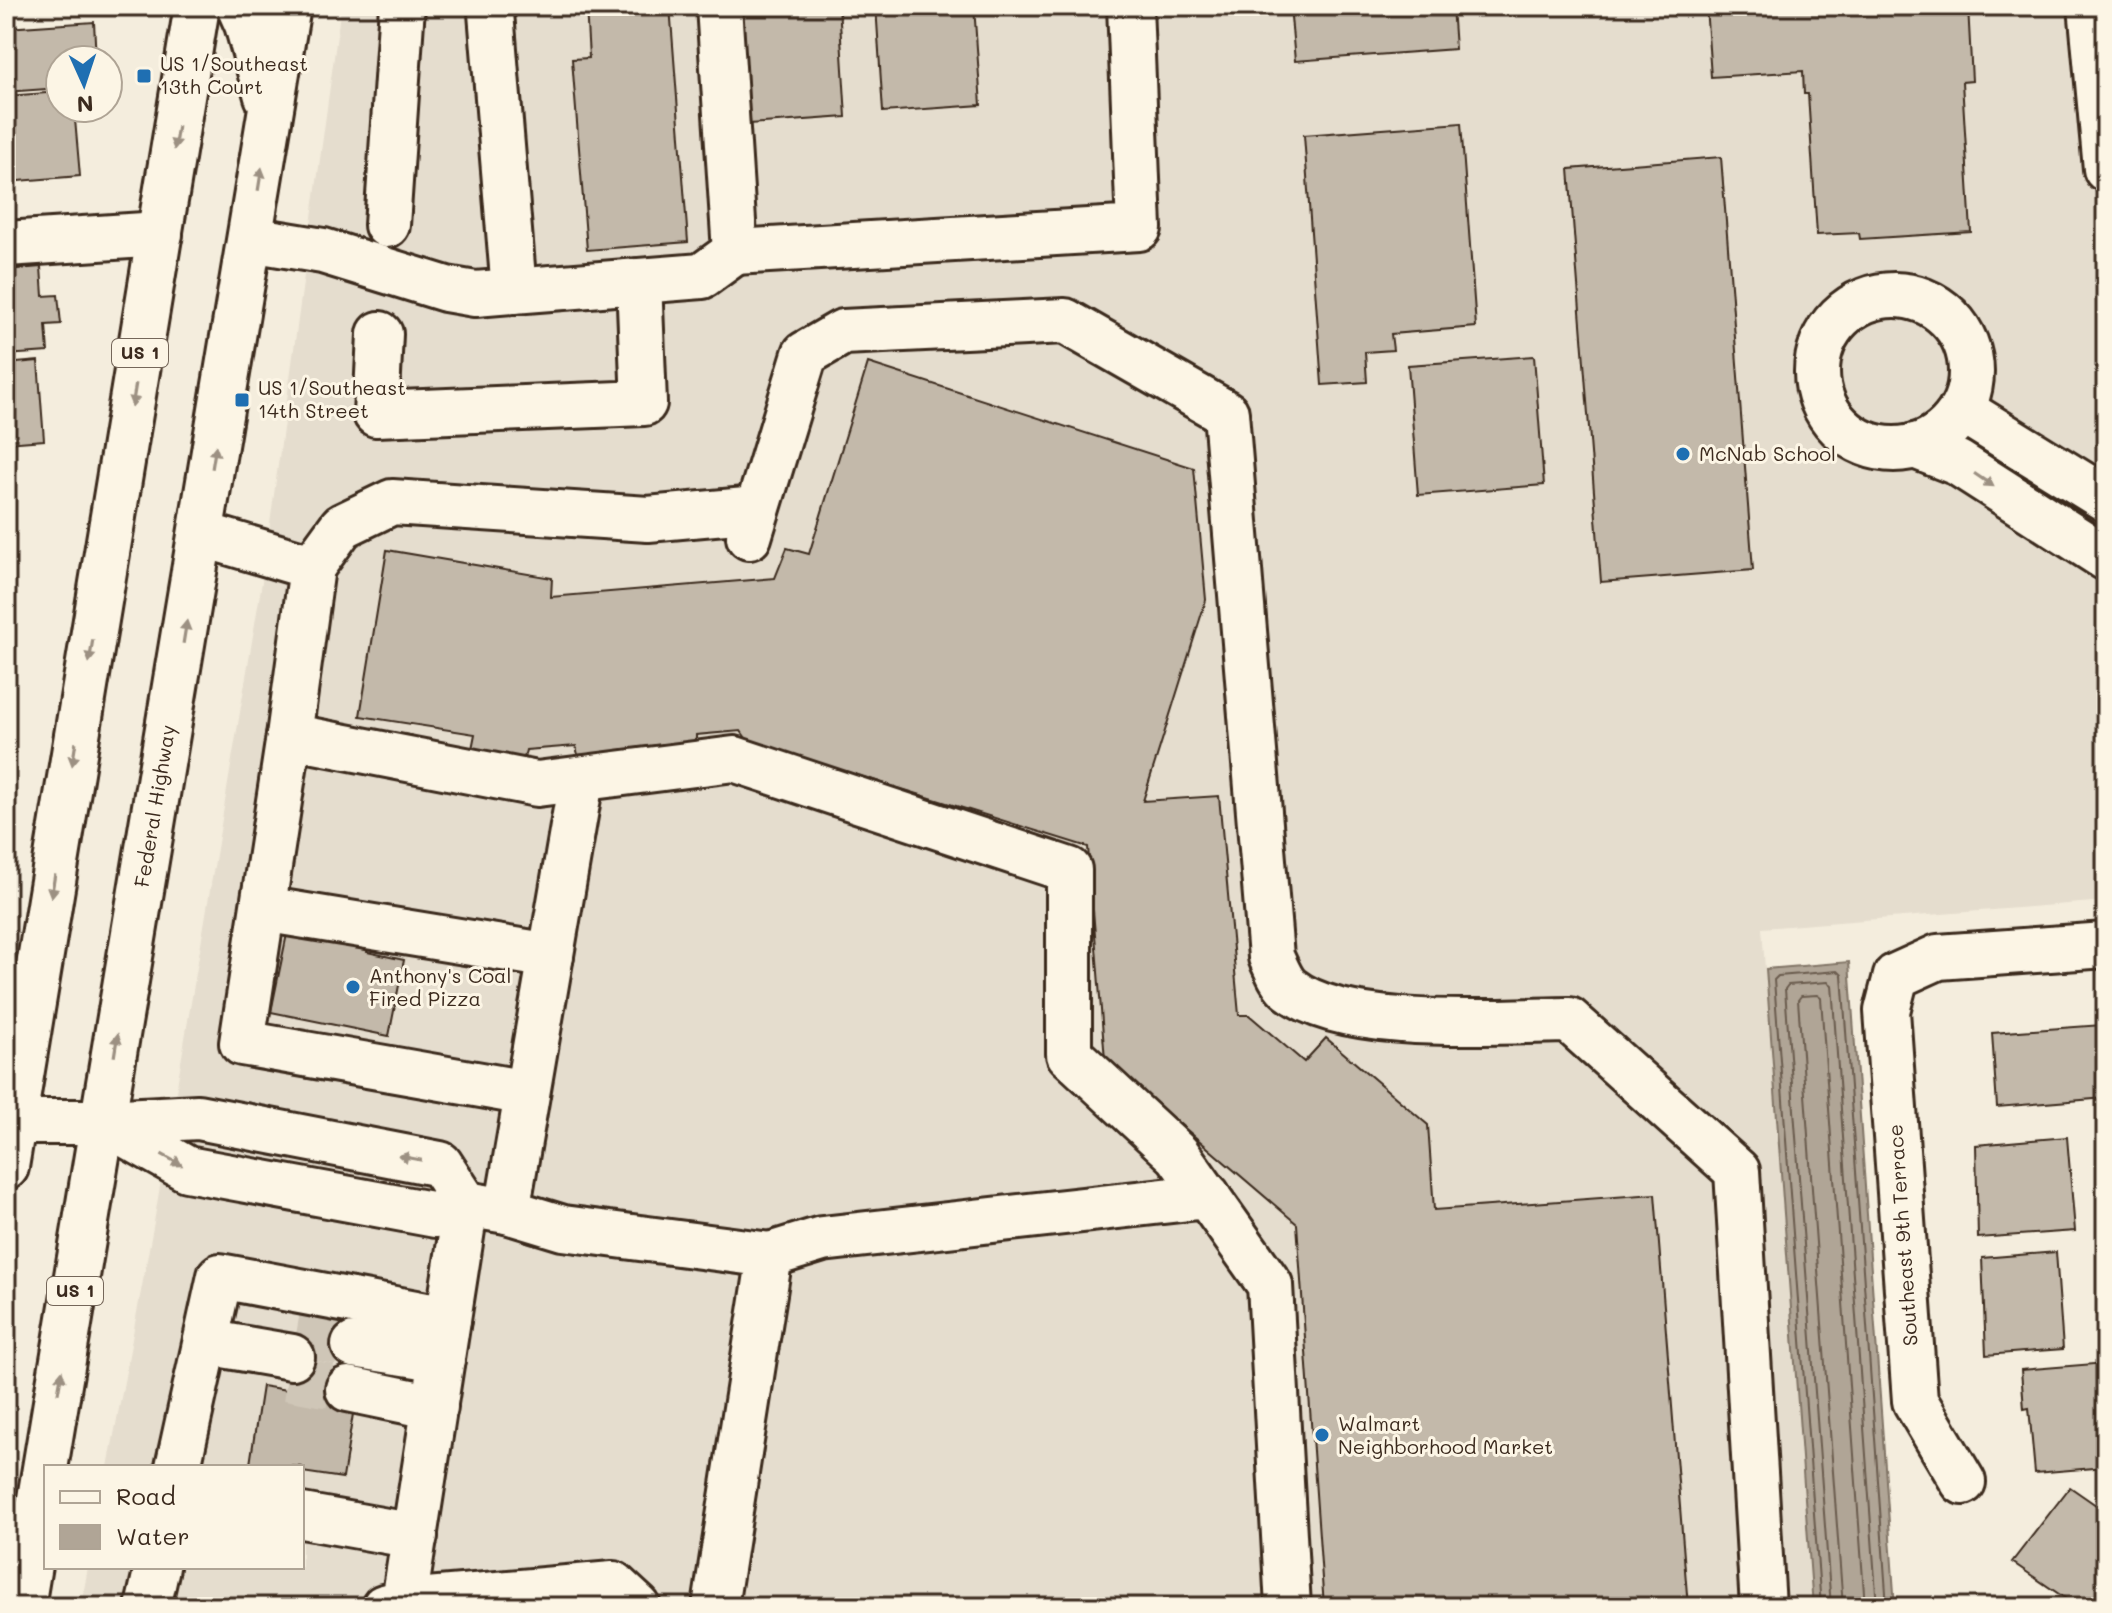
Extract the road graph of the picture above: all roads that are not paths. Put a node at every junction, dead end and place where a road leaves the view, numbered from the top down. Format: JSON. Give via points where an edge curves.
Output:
{"nodes":[{"id":1,"x":197,"y":6,"type":"edge"},
{"id":2,"x":239,"y":6,"type":"edge"},
{"id":3,"x":288,"y":6,"type":"edge"},
{"id":4,"x":402,"y":6,"type":"edge"},
{"id":5,"x":719,"y":6,"type":"edge"},
{"id":6,"x":1130,"y":6,"type":"edge"},
{"id":7,"x":2091,"y":6,"type":"edge"},
{"id":8,"x":483,"y":8,"type":"edge"},
{"id":9,"x":271,"y":109,"type":"junction"},
{"id":10,"x":2106,"y":169,"type":"edge"},
{"id":11,"x":387,"y":225,"type":"dead end"},
{"id":12,"x":160,"y":234,"type":"junction"},
{"id":13,"x":250,"y":239,"type":"junction"},
{"id":14,"x":6,"y":244,"type":"edge"},
{"id":15,"x":735,"y":252,"type":"junction"},
{"id":16,"x":639,"y":281,"type":"junction"},
{"id":17,"x":514,"y":291,"type":"junction"},
{"id":18,"x":380,"y":334,"type":"dead end"},
{"id":19,"x":1962,"y":410,"type":"junction"},
{"id":20,"x":1915,"y":446,"type":"junction"},
{"id":21,"x":2106,"y":499,"type":"edge"},
{"id":22,"x":201,"y":534,"type":"junction"},
{"id":23,"x":2106,"y":558,"type":"edge"},
{"id":24,"x":312,"y":567,"type":"junction"},
{"id":25,"x":289,"y":736,"type":"junction"},
{"id":26,"x":581,"y":780,"type":"junction"},
{"id":27,"x":263,"y":909,"type":"junction"},
{"id":28,"x":2106,"y":945,"type":"edge"},
{"id":29,"x":551,"y":956,"type":"junction"},
{"id":30,"x":527,"y":1093,"type":"junction"},
{"id":31,"x":10,"y":1121,"type":"edge"},
{"id":32,"x":104,"y":1122,"type":"junction"},
{"id":33,"x":6,"y":1167,"type":"edge"},
{"id":34,"x":1208,"y":1196,"type":"junction"},
{"id":35,"x":486,"y":1207,"type":"junction"},
{"id":36,"x":770,"y":1255,"type":"junction"},
{"id":37,"x":206,"y":1342,"type":"junction"},
{"id":38,"x":292,"y":1357,"type":"tunnel mouth"},
{"id":39,"x":351,"y":1367,"type":"tunnel mouth"},
{"id":40,"x":441,"y":1367,"type":"junction"},
{"id":41,"x":46,"y":1465,"type":"edge"},
{"id":42,"x":178,"y":1465,"type":"edge"},
{"id":43,"x":44,"y":1477,"type":"edge"},
{"id":44,"x":1963,"y":1482,"type":"dead end"},
{"id":45,"x":304,"y":1516,"type":"edge"},
{"id":46,"x":415,"y":1536,"type":"junction"},
{"id":47,"x":157,"y":1569,"type":"edge"},
{"id":48,"x":394,"y":1604,"type":"edge"},
{"id":49,"x":22,"y":1607,"type":"edge"},
{"id":50,"x":148,"y":1607,"type":"edge"},
{"id":51,"x":638,"y":1607,"type":"edge"},
{"id":52,"x":715,"y":1607,"type":"edge"},
{"id":53,"x":1288,"y":1607,"type":"edge"},
{"id":54,"x":1763,"y":1607,"type":"edge"}],
"edges":[{"from":1,"to":12,"type":"main road","number":"US 1","one_way":true},
{"from":2,"to":9,"type":"main road"},
{"from":3,"to":9,"type":"main road","name":"Federal Highway","number":"US 1"},
{"from":4,"to":11,"type":"main road"},
{"from":5,"to":15,"type":"main road"},
{"from":6,"to":15,"type":"main road","via":[[1139,228]]},
{"from":7,"to":10,"type":"main road"},
{"from":8,"to":17,"type":"main road"},
{"from":13,"to":9,"type":"main road","name":"Federal Highway","number":"US 1","one_way":true},
{"from":12,"to":14,"type":"main road"},
{"from":12,"to":31,"type":"main road","number":"US 1","one_way":true},
{"from":13,"to":17,"type":"main road","via":[[323,251],[446,289],[475,294]]},
{"from":22,"to":13,"type":"main road","name":"Federal Highway","number":"US 1","one_way":true},
{"from":15,"to":16,"type":"main road","via":[[702,276]]},
{"from":16,"to":17,"type":"main road"},
{"from":16,"to":18,"type":"main road","via":[[644,403],[376,414]]},
{"from":19,"to":20,"type":"main road","via":[[1942,433]]},
{"from":19,"to":20,"type":"main road","via":[[1971,382],[1969,351],[1944,314],[1904,295],[1874,297],[1846,311],[1827,334],[1817,362],[1819,392],[1832,419],[1855,439],[1884,448]]},
{"from":19,"to":21,"type":"main road"},
{"from":20,"to":23,"type":"main road","one_way":true,"via":[[1958,463]]},
{"from":22,"to":24,"type":"main road"},
{"from":32,"to":22,"type":"main road","name":"Federal Highway","number":"US 1","one_way":true},
{"from":24,"to":25,"type":"main road"},
{"from":24,"to":54,"type":"main road","via":[[342,526],[392,502],[753,523],[805,354],[843,332],[1065,321],[1226,413],[1271,957],[1287,987],[1319,1007],[1422,1023],[1569,1020],[1737,1171]]},
{"from":25,"to":26,"type":"main road","via":[[537,784]]},
{"from":25,"to":27,"type":"main road"},
{"from":26,"to":29,"type":"main road"},
{"from":26,"to":34,"type":"main road","via":[[734,759],[1069,870],[1069,1054],[1178,1155]]},
{"from":27,"to":29,"type":"main road"},
{"from":27,"to":30,"type":"main road","via":[[242,1043]]},
{"from":28,"to":44,"type":"main road","name":"Southeast 9th Terrace","via":[[1938,957],[1896,976],[1887,1011],[1915,1401]]},
{"from":29,"to":30,"type":"main road"},
{"from":30,"to":35,"type":"main road"},
{"from":31,"to":32,"type":"main road"},
{"from":31,"to":33,"type":"main road","number":"US 1"},
{"from":32,"to":35,"type":"main road","via":[[187,1169],[436,1215]]},
{"from":41,"to":32,"type":"main road","name":"Federal Highway","number":"US 1","one_way":true},
{"from":34,"to":36,"type":"main road","via":[[822,1239]]},
{"from":34,"to":53,"type":"main road","via":[[1270,1285]]},
{"from":35,"to":36,"type":"main road","via":[[563,1228]]},
{"from":35,"to":40,"type":"main road"},
{"from":36,"to":52,"type":"main road"},
{"from":37,"to":38,"type":"main road"},
{"from":37,"to":40,"type":"main road","via":[[220,1276]]},
{"from":37,"to":42,"type":"main road"},
{"from":39,"to":40,"type":"main road"},
{"from":40,"to":46,"type":"main road"},
{"from":49,"to":43,"type":"main road","name":"Federal Highway","number":"US 1","one_way":true},
{"from":45,"to":46,"type":"main road"},
{"from":46,"to":48,"type":"main road"},
{"from":47,"to":50,"type":"main road"},
{"from":48,"to":51,"type":"main road","via":[[613,1584]]}]}
